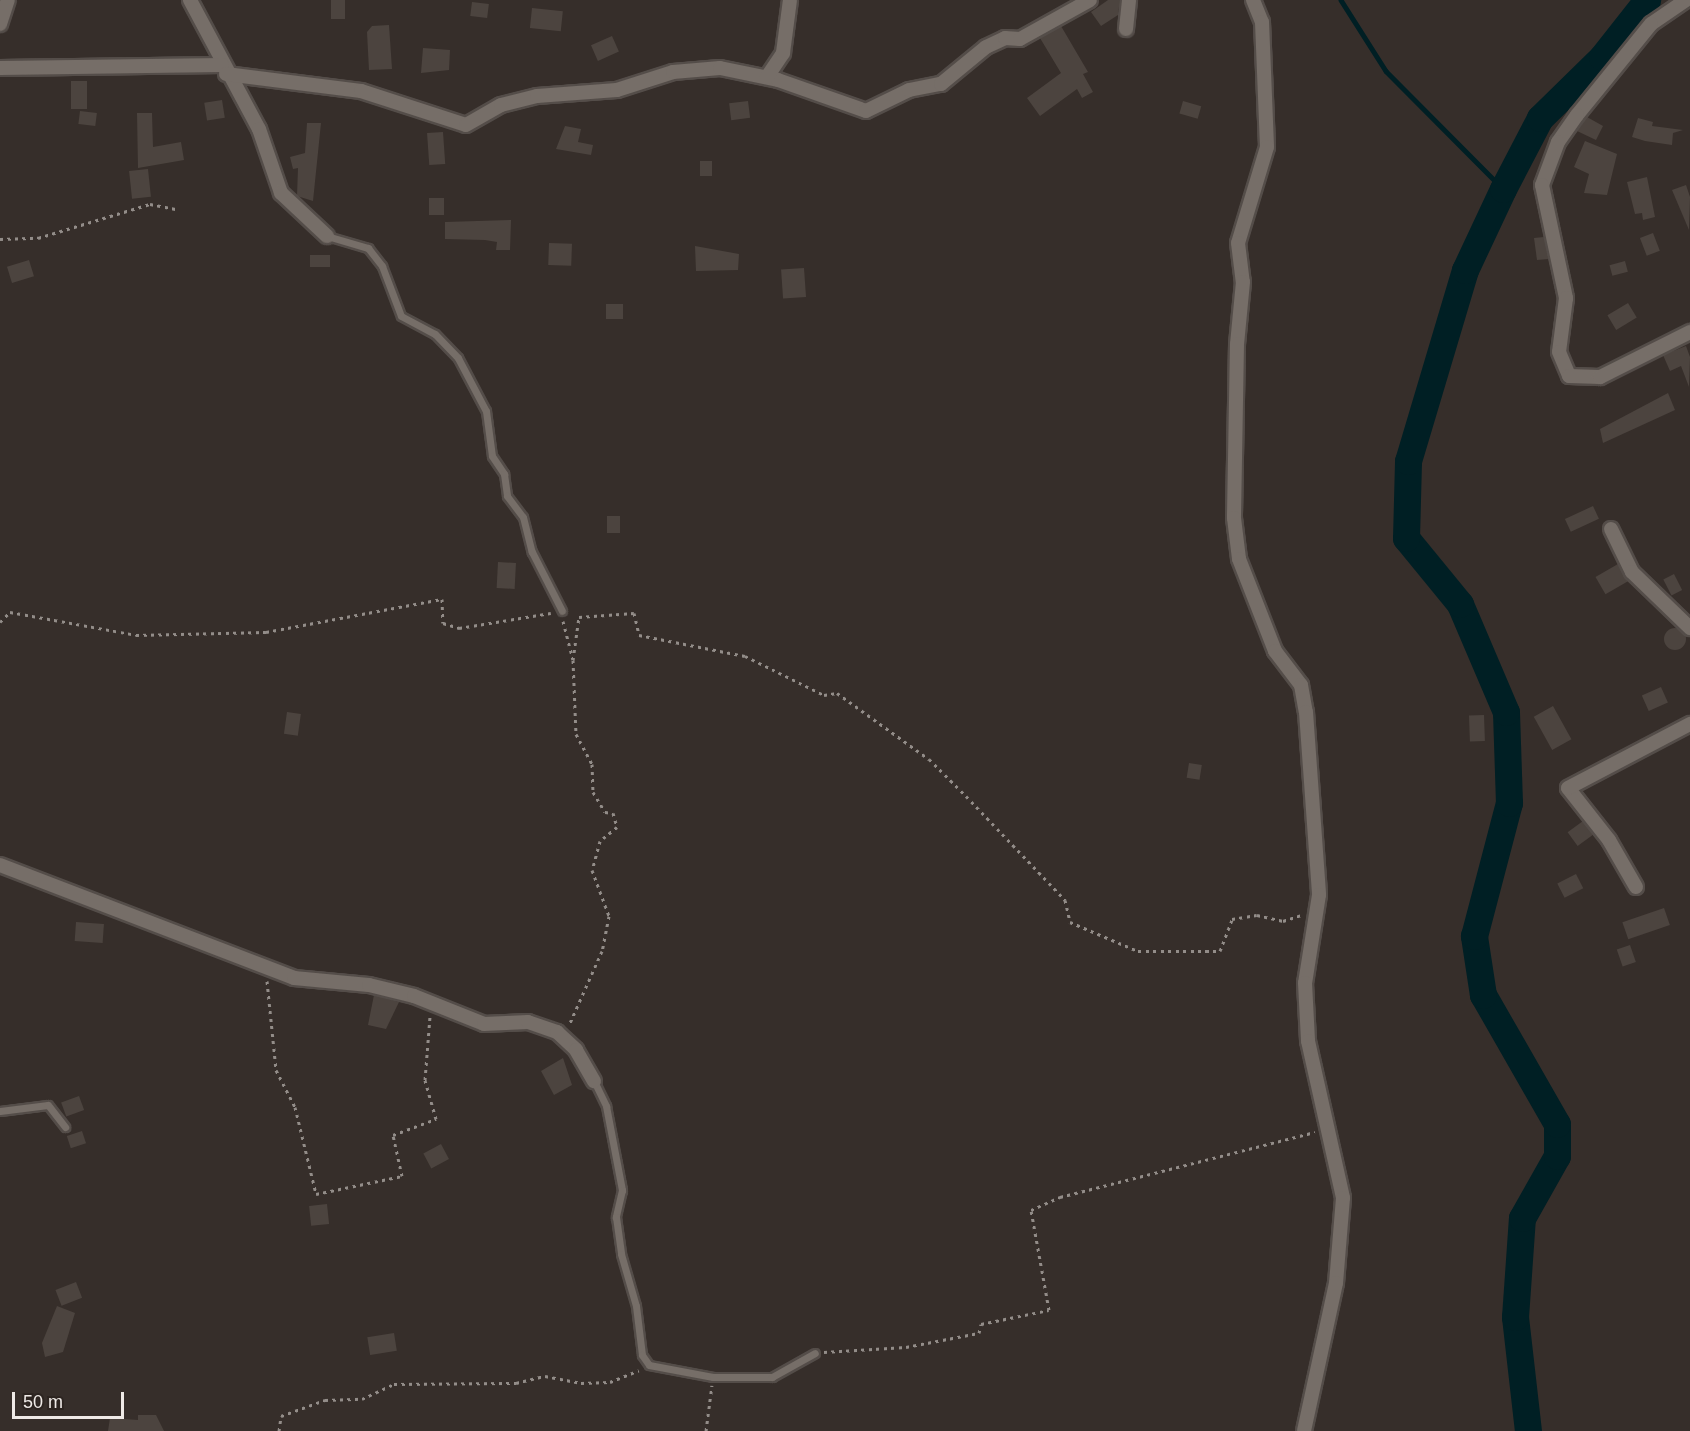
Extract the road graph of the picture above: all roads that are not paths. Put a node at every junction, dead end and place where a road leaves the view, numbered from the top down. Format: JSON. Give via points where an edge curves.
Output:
{"nodes":[{"id":1,"x":8,"y":0,"type":"edge"},
{"id":2,"x":190,"y":0,"type":"edge"},
{"id":3,"x":790,"y":0,"type":"edge"},
{"id":4,"x":1090,"y":0,"type":"edge"},
{"id":5,"x":1129,"y":0,"type":"edge"},
{"id":6,"x":1253,"y":0,"type":"edge"},
{"id":7,"x":1686,"y":0,"type":"edge"},
{"id":8,"x":0,"y":24,"type":"edge"},
{"id":9,"x":1126,"y":29,"type":"dead end"},
{"id":10,"x":0,"y":68,"type":"edge"},
{"id":11,"x":224,"y":70,"type":"junction"},
{"id":12,"x":767,"y":77,"type":"junction"},
{"id":13,"x":327,"y":236,"type":"joint"},
{"id":14,"x":1690,"y":332,"type":"edge"},
{"id":15,"x":1611,"y":529,"type":"dead end"},
{"id":16,"x":562,"y":611,"type":"road end"},
{"id":17,"x":1690,"y":628,"type":"edge"},
{"id":18,"x":1690,"y":724,"type":"edge"},
{"id":19,"x":0,"y":865,"type":"edge"},
{"id":20,"x":1636,"y":887,"type":"dead end"},
{"id":21,"x":594,"y":1081,"type":"joint"},
{"id":22,"x":0,"y":1111,"type":"edge"},
{"id":23,"x":65,"y":1127,"type":"dead end"},
{"id":24,"x":815,"y":1353,"type":"road end"},
{"id":25,"x":1304,"y":1431,"type":"edge"}],
"edges":[{"from":1,"to":8,"type":"street"},
{"from":2,"to":11,"type":"street"},
{"from":3,"to":12,"type":"street","via":[[783,53]]},
{"from":4,"to":12,"type":"street","via":[[1020,39],[1005,38],[986,47],[941,84],[909,90],[866,111]]},
{"from":5,"to":9,"type":"street","via":[[1131,15]]},
{"from":6,"to":25,"type":"street","via":[[1262,22],[1267,147],[1238,243],[1243,282],[1237,344],[1234,518],[1239,559],[1275,651],[1301,685],[1319,879],[1305,983],[1308,1041],[1343,1198],[1336,1282]]},
{"from":7,"to":14,"type":"street","via":[[1651,24],[1584,106],[1558,142],[1542,185],[1566,298],[1559,352],[1569,376],[1600,376]]},
{"from":10,"to":11,"type":"street"},
{"from":11,"to":12,"type":"street","via":[[361,91],[466,125],[501,105],[617,90],[673,72],[720,68]]},
{"from":11,"to":13,"type":"street","via":[[258,129],[281,193]]},
{"from":13,"to":16,"type":"lane","via":[[368,248],[382,266],[401,316],[435,334],[458,358],[486,411],[492,456],[504,474],[507,496],[523,517],[532,552]]},
{"from":15,"to":17,"type":"street","via":[[1632,572]]},
{"from":18,"to":20,"type":"street","via":[[1568,788],[1609,840]]},
{"from":19,"to":21,"type":"street","via":[[294,978],[369,985],[433,1003],[484,1024],[528,1022],[564,1038]]},
{"from":21,"to":24,"type":"lane","via":[[608,1117],[622,1190],[616,1217],[621,1254],[636,1306],[642,1354],[649,1365],[713,1377],[772,1377]]},
{"from":22,"to":23,"type":"lane","via":[[48,1105]]}]}
